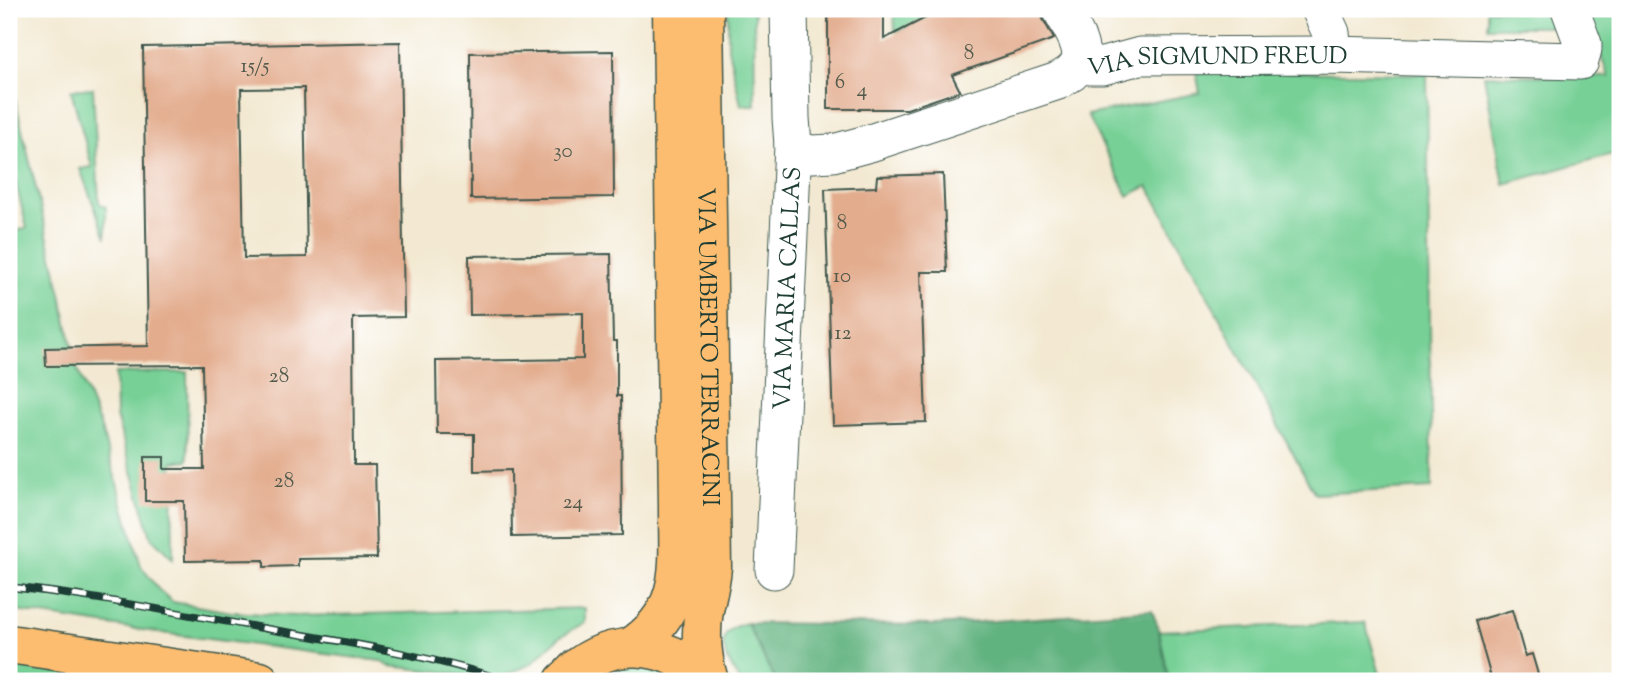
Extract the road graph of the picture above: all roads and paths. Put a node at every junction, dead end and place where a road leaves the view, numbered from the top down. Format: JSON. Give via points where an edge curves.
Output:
{"nodes":[{"id":1,"x":673,"y":9,"type":"edge"},
{"id":2,"x":704,"y":9,"type":"edge"},
{"id":3,"x":789,"y":9,"type":"edge"},
{"id":4,"x":1061,"y":9,"type":"edge"},
{"id":5,"x":1320,"y":9,"type":"edge"},
{"id":6,"x":1570,"y":9,"type":"edge"},
{"id":7,"x":1333,"y":55,"type":"junction"},
{"id":8,"x":1080,"y":63,"type":"junction"},
{"id":9,"x":793,"y":145,"type":"junction"},
{"id":10,"x":774,"y":569,"type":"dead end"},
{"id":11,"x":9,"y":644,"type":"edge"},
{"id":12,"x":631,"y":647,"type":"junction"},
{"id":13,"x":260,"y":681,"type":"edge"},
{"id":14,"x":564,"y":681,"type":"edge"},
{"id":15,"x":708,"y":681,"type":"edge"}],
"edges":[{"from":1,"to":12,"type":"main road","name":"VIA UMBERTO TERRACINI","via":[[678,576],[664,616],[649,635]]},
{"from":2,"to":15,"type":"main road","name":"VIA UMBERTO TERRACINI","via":[[712,567],[701,634]]},
{"from":3,"to":9,"type":"street","name":"VIA MARIA CALLAS"},
{"from":4,"to":8,"type":"street","via":[[1080,47]]},
{"from":5,"to":7,"type":"street","via":[[1331,33]]},
{"from":6,"to":7,"type":"street","name":"VIA SIGMUND FREUD","via":[[1583,44],[1580,61]]},
{"from":7,"to":8,"type":"street","name":"VIA SIGMUND FREUD","via":[[1140,56],[1097,66]]},
{"from":8,"to":9,"type":"street","name":"VIA SIGMUND FREUD","via":[[1058,81],[870,143],[812,155]]},
{"from":9,"to":10,"type":"street","name":"VIA MARIA CALLAS"},
{"from":11,"to":13,"type":"main road"},
{"from":12,"to":14,"type":"main road","via":[[598,655]]},
{"from":12,"to":15,"type":"main road","via":[[668,654]]}]}
